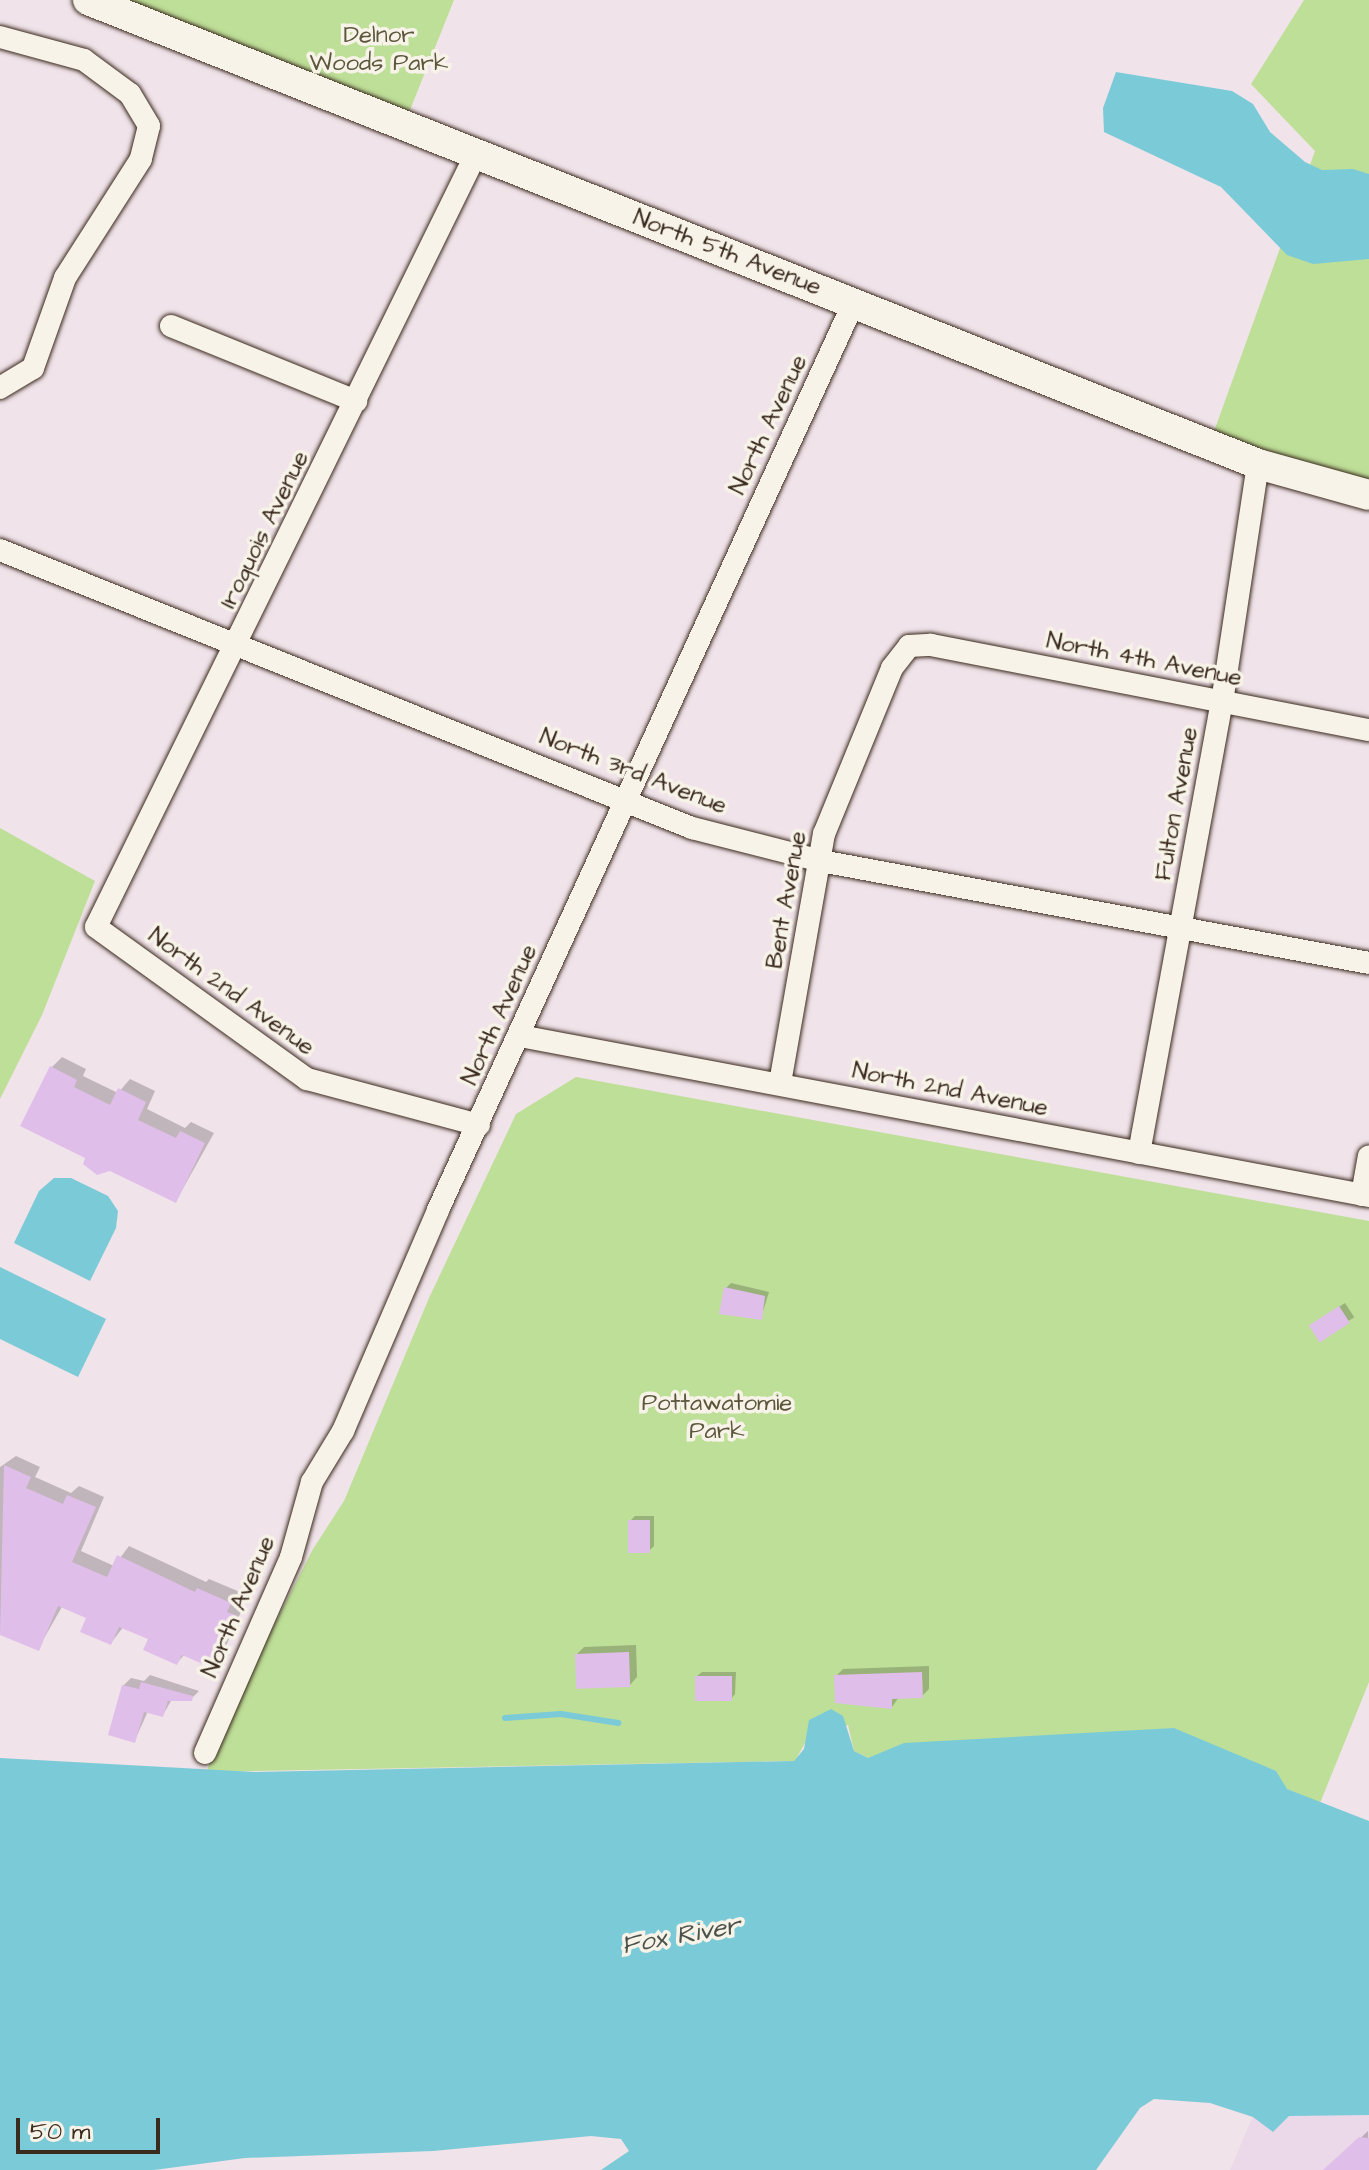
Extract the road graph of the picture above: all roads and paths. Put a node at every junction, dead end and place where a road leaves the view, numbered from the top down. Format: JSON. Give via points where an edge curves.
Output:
{"nodes":[{"id":1,"x":88,"y":0,"type":"edge"},
{"id":2,"x":0,"y":37,"type":"edge"},
{"id":3,"x":476,"y":154,"type":"junction"},
{"id":4,"x":854,"y":302,"type":"junction"},
{"id":5,"x":171,"y":326,"type":"dead end"},
{"id":6,"x":0,"y":388,"type":"edge"},
{"id":7,"x":356,"y":401,"type":"junction"},
{"id":8,"x":1258,"y":464,"type":"junction"},
{"id":9,"x":1369,"y":495,"type":"edge"},
{"id":10,"x":0,"y":550,"type":"edge"},
{"id":11,"x":238,"y":642,"type":"junction"},
{"id":12,"x":909,"y":646,"type":"joint"},
{"id":13,"x":1222,"y":702,"type":"junction"},
{"id":14,"x":1369,"y":730,"type":"edge"},
{"id":15,"x":626,"y":798,"type":"junction"},
{"id":16,"x":821,"y":861,"type":"junction"},
{"id":17,"x":96,"y":927,"type":"joint"},
{"id":18,"x":1181,"y":928,"type":"junction"},
{"id":19,"x":1369,"y":963,"type":"edge"},
{"id":20,"x":520,"y":1036,"type":"junction"},
{"id":21,"x":780,"y":1083,"type":"junction"},
{"id":22,"x":479,"y":1125,"type":"junction"},
{"id":23,"x":1139,"y":1153,"type":"junction"},
{"id":24,"x":1369,"y":1157,"type":"edge"},
{"id":25,"x":1365,"y":1196,"type":"edge"},
{"id":26,"x":205,"y":1753,"type":"dead end"}],
"edges":[{"from":1,"to":3,"type":"main road","name":"North 5th Avenue"},
{"from":2,"to":6,"type":"street","via":[[84,60],[130,94],[149,126],[149,142],[65,278],[33,368]]},
{"from":3,"to":4,"type":"main road","name":"North 5th Avenue"},
{"from":3,"to":7,"type":"street","name":"Iroquois Avenue"},
{"from":4,"to":8,"type":"main road","name":"North 5th Avenue"},
{"from":4,"to":15,"type":"street","name":"North Avenue"},
{"from":5,"to":7,"type":"street"},
{"from":7,"to":11,"type":"street","name":"Iroquois Avenue"},
{"from":8,"to":9,"type":"main road","name":"North 5th Avenue"},
{"from":8,"to":13,"type":"street","name":"Fulton Avenue"},
{"from":10,"to":11,"type":"street","name":"North 3rd Avenue"},
{"from":11,"to":15,"type":"street","name":"North 3rd Avenue"},
{"from":11,"to":17,"type":"street","name":"Iroquois Avenue"},
{"from":12,"to":13,"type":"street","name":"North 4th Avenue","via":[[931,645]]},
{"from":12,"to":16,"type":"street","name":"Bent Avenue","via":[[892,668],[824,834]]},
{"from":13,"to":14,"type":"street","name":"North 4th Avenue"},
{"from":13,"to":18,"type":"street","name":"Fulton Avenue"},
{"from":15,"to":16,"type":"street","name":"North 3rd Avenue","via":[[692,828]]},
{"from":15,"to":20,"type":"street","name":"North Avenue"},
{"from":16,"to":18,"type":"street","name":"North 3rd Avenue"},
{"from":16,"to":21,"type":"street","name":"Bent Avenue"},
{"from":17,"to":22,"type":"street","name":"North 2nd Avenue","via":[[307,1079]]},
{"from":18,"to":19,"type":"street","name":"North 3rd Avenue"},
{"from":18,"to":23,"type":"street","name":"Fulton Avenue"},
{"from":20,"to":21,"type":"street","name":"North 2nd Avenue"},
{"from":20,"to":22,"type":"street","name":"North Avenue"},
{"from":21,"to":23,"type":"street","name":"North 2nd Avenue"},
{"from":22,"to":26,"type":"street","name":"North Avenue","via":[[343,1431],[312,1482],[291,1557]]},
{"from":23,"to":25,"type":"street","name":"North 2nd Avenue"},
{"from":24,"to":25,"type":"street"}]}
